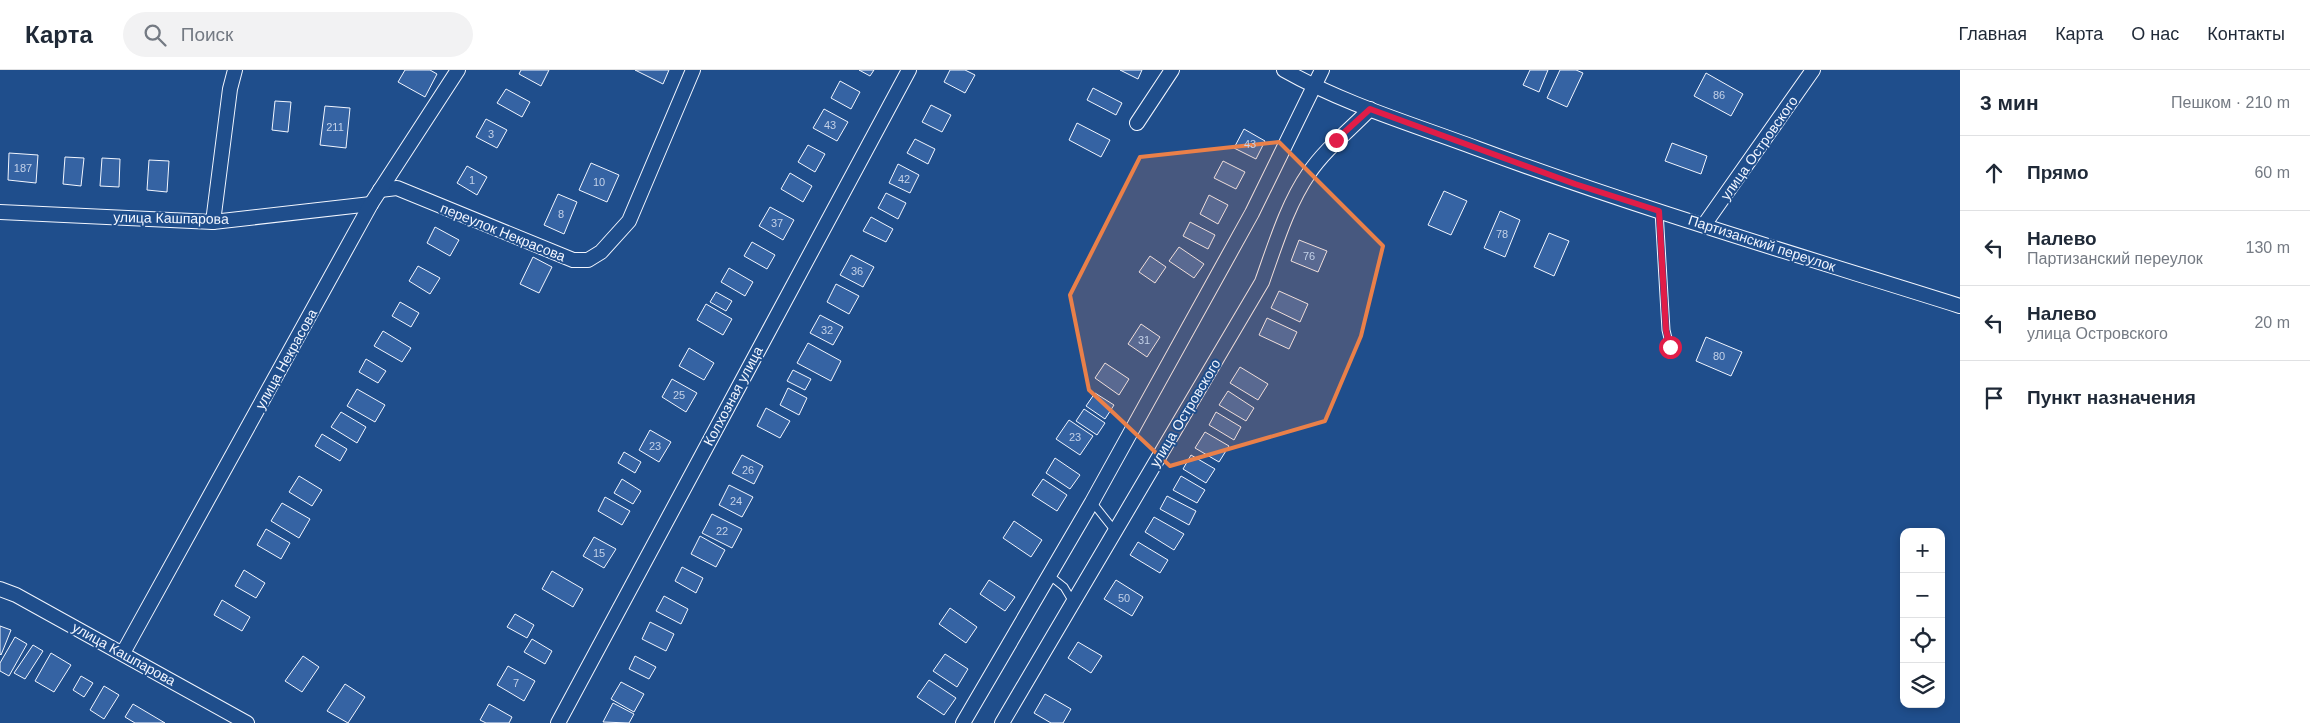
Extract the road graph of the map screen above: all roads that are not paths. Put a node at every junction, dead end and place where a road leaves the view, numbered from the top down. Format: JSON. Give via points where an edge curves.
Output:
{"nodes":[{"id":1,"x":236,"y":70,"type":"edge"},
{"id":2,"x":458,"y":70,"type":"edge"},
{"id":3,"x":693,"y":70,"type":"edge"},
{"id":4,"x":909,"y":70,"type":"edge"},
{"id":5,"x":1172,"y":70,"type":"edge"},
{"id":6,"x":1284,"y":70,"type":"edge"},
{"id":7,"x":1322,"y":70,"type":"edge"},
{"id":8,"x":1813,"y":70,"type":"edge"},
{"id":9,"x":1314,"y":85,"type":"junction"},
{"id":10,"x":1370,"y":109,"type":"junction"},
{"id":11,"x":1137,"y":123,"type":"dead end"},
{"id":12,"x":380,"y":190,"type":"junction"},
{"id":13,"x":371,"y":204,"type":"junction"},
{"id":14,"x":1659,"y":211,"type":"junction"},
{"id":15,"x":0,"y":212,"type":"edge"},
{"id":16,"x":213,"y":222,"type":"junction"},
{"id":17,"x":1704,"y":225,"type":"junction"},
{"id":18,"x":1960,"y":306,"type":"edge"},
{"id":19,"x":1670,"y":347,"type":"dead end"},
{"id":20,"x":1092,"y":502,"type":"junction"},
{"id":21,"x":1116,"y":531,"type":"junction"},
{"id":22,"x":1049,"y":575,"type":"junction"},
{"id":23,"x":0,"y":589,"type":"edge"},
{"id":24,"x":1073,"y":603,"type":"junction"},
{"id":25,"x":123,"y":653,"type":"junction"},
{"id":26,"x":247,"y":723,"type":"edge"},
{"id":27,"x":558,"y":723,"type":"edge"},
{"id":28,"x":964,"y":723,"type":"edge"},
{"id":29,"x":1002,"y":723,"type":"edge"}],
"edges":[{"from":1,"to":16,"type":"street","via":[[230,89]]},
{"from":2,"to":12,"type":"street","name":"улица Некрасова"},
{"from":3,"to":12,"type":"street","name":"переулок Некрасова","via":[[629,221],[601,252],[588,260],[573,260],[397,188]]},
{"from":4,"to":27,"type":"street","name":"Колхозная улица"},
{"from":5,"to":11,"type":"street"},
{"from":6,"to":9,"type":"street","name":"Партизанский переулок"},
{"from":7,"to":9,"type":"street"},
{"from":8,"to":17,"type":"street","name":"улица Островского"},
{"from":9,"to":10,"type":"street","name":"Партизанский переулок"},
{"from":9,"to":20,"type":"street","via":[[1252,213]]},
{"from":10,"to":14,"type":"street","name":"Партизанский переулок"},
{"from":10,"to":21,"type":"street","name":"улица Островского","via":[[1336,140],[1308,173],[1262,282]]},
{"from":12,"to":13,"type":"street","name":"улица Некрасова"},
{"from":13,"to":16,"type":"street","name":"улица Кашпарова"},
{"from":13,"to":25,"type":"street","name":"улица Некрасова"},
{"from":14,"to":17,"type":"street","name":"Партизанский переулок"},
{"from":14,"to":19,"type":"lane","via":[[1666,330]]},
{"from":15,"to":16,"type":"street","name":"улица Кашпарова"},
{"from":17,"to":18,"type":"street","name":"Партизанский переулок"},
{"from":20,"to":21,"type":"lane"},
{"from":20,"to":22,"type":"street"},
{"from":21,"to":24,"type":"street","name":"улица Островского"},
{"from":22,"to":24,"type":"lane","via":[[1064,587]]},
{"from":22,"to":28,"type":"street"},
{"from":23,"to":25,"type":"street","name":"улица Кашпарова"},
{"from":24,"to":29,"type":"street","name":"улица Островского"},
{"from":25,"to":26,"type":"street","name":"улица Кашпарова"}]}
